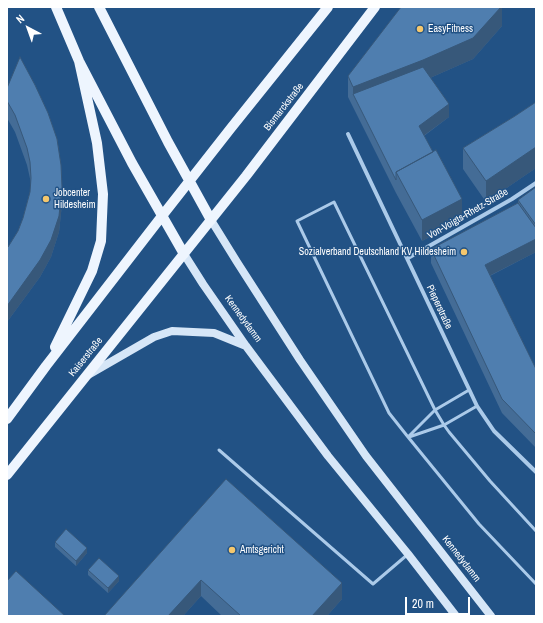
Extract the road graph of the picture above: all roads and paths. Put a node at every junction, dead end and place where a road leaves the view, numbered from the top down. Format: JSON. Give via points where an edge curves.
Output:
{"nodes":[{"id":1,"x":56,"y":7,"type":"edge"},
{"id":2,"x":99,"y":7,"type":"edge"},
{"id":3,"x":328,"y":7,"type":"edge"},
{"id":4,"x":375,"y":7,"type":"edge"},
{"id":5,"x":79,"y":61,"type":"junction"},
{"id":6,"x":348,"y":134,"type":"dead end"},
{"id":7,"x":190,"y":181,"type":"junction"},
{"id":8,"x":536,"y":183,"type":"edge"},
{"id":9,"x":162,"y":216,"type":"junction"},
{"id":10,"x":211,"y":220,"type":"junction"},
{"id":11,"x":184,"y":254,"type":"junction"},
{"id":12,"x":408,"y":258,"type":"junction"},
{"id":13,"x":246,"y":346,"type":"junction"},
{"id":14,"x":46,"y":366,"type":"junction"},
{"id":15,"x":86,"y":376,"type":"junction"},
{"id":16,"x":469,"y":390,"type":"junction"},
{"id":17,"x":477,"y":406,"type":"junction"},
{"id":18,"x":435,"y":410,"type":"junction"},
{"id":19,"x":7,"y":419,"type":"edge"},
{"id":20,"x":444,"y":425,"type":"junction"},
{"id":21,"x":408,"y":437,"type":"junction"},
{"id":22,"x":219,"y":450,"type":"dead end"},
{"id":23,"x":536,"y":472,"type":"edge"},
{"id":24,"x":7,"y":475,"type":"edge"},
{"id":25,"x":536,"y":531,"type":"edge"},
{"id":26,"x":408,"y":554,"type":"junction"},
{"id":27,"x":536,"y":584,"type":"edge"},
{"id":28,"x":456,"y":616,"type":"edge"},
{"id":29,"x":491,"y":616,"type":"edge"}],
"edges":[{"from":1,"to":5,"type":"main road","name":"Kennedydamm"},
{"from":2,"to":7,"type":"main road","name":"Kennedydamm"},
{"from":3,"to":7,"type":"main road"},
{"from":4,"to":10,"type":"main road","name":"Bismarckstraße"},
{"from":5,"to":9,"type":"main road","name":"Kennedydamm"},
{"from":5,"to":14,"type":"main road","via":[[97,143],[103,194],[101,241],[92,271]]},
{"from":6,"to":12,"type":"street","name":"Pieperstraße"},
{"from":7,"to":9,"type":"main road"},
{"from":7,"to":10,"type":"main road","name":"Kennedydamm"},
{"from":8,"to":12,"type":"street","name":"Von-Voigts-Rhetz-Straße"},
{"from":9,"to":11,"type":"main road","name":"Kennedydamm"},
{"from":9,"to":14,"type":"main road"},
{"from":10,"to":11,"type":"main road","name":"Bismarckstraße"},
{"from":10,"to":29,"type":"main road","name":"Kennedydamm","via":[[300,360],[366,456]]},
{"from":11,"to":13,"type":"main road","name":"Kennedydamm"},
{"from":11,"to":15,"type":"main road","name":"Kaiserstraße"},
{"from":12,"to":16,"type":"street","name":"Pieperstraße"},
{"from":13,"to":15,"type":"main road","via":[[214,333],[172,331],[154,337]]},
{"from":13,"to":26,"type":"main road","name":"Kennedydamm","via":[[328,456]]},
{"from":14,"to":19,"type":"main road"},
{"from":15,"to":24,"type":"main road","name":"Kaiserstraße"},
{"from":16,"to":17,"type":"street","name":"Pieperstraße"},
{"from":16,"to":18,"type":"lane"},
{"from":17,"to":20,"type":"lane"},
{"from":17,"to":23,"type":"street","name":"Pieperstraße","via":[[494,431]]},
{"from":18,"to":20,"type":"lane"},
{"from":18,"to":21,"type":"lane"},
{"from":18,"to":21,"type":"lane","via":[[334,202],[297,221],[389,413]]},
{"from":20,"to":21,"type":"lane"},
{"from":20,"to":25,"type":"lane","via":[[490,482]]},
{"from":21,"to":27,"type":"lane","via":[[479,524]]},
{"from":22,"to":26,"type":"lane","via":[[373,584]]},
{"from":26,"to":28,"type":"main road","name":"Kennedydamm"}]}
